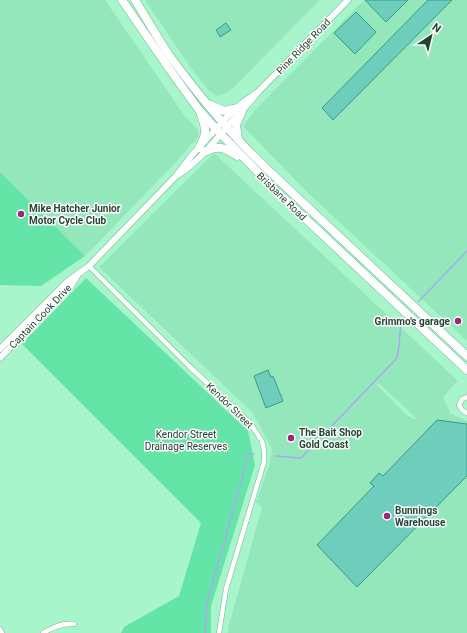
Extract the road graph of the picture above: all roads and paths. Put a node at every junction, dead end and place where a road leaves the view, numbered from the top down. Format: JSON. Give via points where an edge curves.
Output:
{"nodes":[{"id":1,"x":122,"y":0,"type":"edge"},
{"id":2,"x":135,"y":0,"type":"edge"},
{"id":3,"x":348,"y":0,"type":"edge"},
{"id":4,"x":205,"y":102,"type":"junction"},
{"id":5,"x":240,"y":109,"type":"junction"},
{"id":6,"x":199,"y":110,"type":"junction"},
{"id":7,"x":225,"y":125,"type":"junction"},
{"id":8,"x":219,"y":132,"type":"junction"},
{"id":9,"x":238,"y":139,"type":"junction"},
{"id":10,"x":201,"y":150,"type":"junction"},
{"id":11,"x":249,"y":164,"type":"junction"},
{"id":12,"x":89,"y":266,"type":"junction"},
{"id":13,"x":79,"y":274,"type":"junction"},
{"id":14,"x":0,"y":349,"type":"edge"},
{"id":15,"x":467,"y":356,"type":"edge"},
{"id":16,"x":0,"y":358,"type":"edge"},
{"id":17,"x":457,"y":361,"type":"junction"},
{"id":18,"x":467,"y":370,"type":"edge"},
{"id":19,"x":467,"y":376,"type":"edge"},
{"id":20,"x":467,"y":397,"type":"edge"},
{"id":21,"x":467,"y":413,"type":"edge"},
{"id":22,"x":74,"y":624,"type":"dead end"},
{"id":23,"x":0,"y":629,"type":"edge"},
{"id":24,"x":2,"y":633,"type":"edge"},
{"id":25,"x":43,"y":633,"type":"edge"},
{"id":26,"x":219,"y":633,"type":"edge"}],
"edges":[{"from":1,"to":6,"type":"highway","name":"Brisbane Road"},
{"from":2,"to":4,"type":"highway","name":"Brisbane Road","via":[[169,54]]},
{"from":3,"to":5,"type":"street","name":"Pine Ridge Road"},
{"from":4,"to":5,"type":"highway","via":[[222,111]]},
{"from":4,"to":7,"type":"highway","name":"Brisbane Road"},
{"from":5,"to":7,"type":"street","name":"Pine Ridge Road"},
{"from":5,"to":9,"type":"highway","via":[[236,125]]},
{"from":6,"to":8,"type":"highway","name":"Brisbane Road"},
{"from":6,"to":10,"type":"highway","via":[[206,132]]},
{"from":7,"to":8,"type":"street","name":"Pine Ridge Road"},
{"from":7,"to":9,"type":"highway","name":"Brisbane Road"},
{"from":8,"to":10,"type":"street","name":"Captain Cook Drive"},
{"from":8,"to":11,"type":"highway","name":"Brisbane Road"},
{"from":9,"to":15,"type":"highway","name":"Brisbane Road"},
{"from":10,"to":11,"type":"highway","via":[[223,147]]},
{"from":10,"to":12,"type":"street","name":"Captain Cook Drive","via":[[185,170],[176,176]]},
{"from":11,"to":17,"type":"highway","name":"Brisbane Road"},
{"from":12,"to":13,"type":"street","name":"Captain Cook Drive"},
{"from":12,"to":26,"type":"street","name":"Kendor Street","via":[[250,423],[262,441],[264,462],[226,589]]},
{"from":13,"to":14,"type":"street","name":"Captain Cook Drive","via":[[67,282]]},
{"from":13,"to":16,"type":"street","name":"Captain Cook Drive","via":[[71,286]]},
{"from":17,"to":18,"type":"highway","name":"Brisbane Road"},
{"from":17,"to":19,"type":"street"},
{"from":20,"to":21,"type":"street","via":[[462,398],[459,405]]},
{"from":22,"to":25,"type":"street","via":[[55,626]]},
{"from":23,"to":24,"type":"street"}]}
